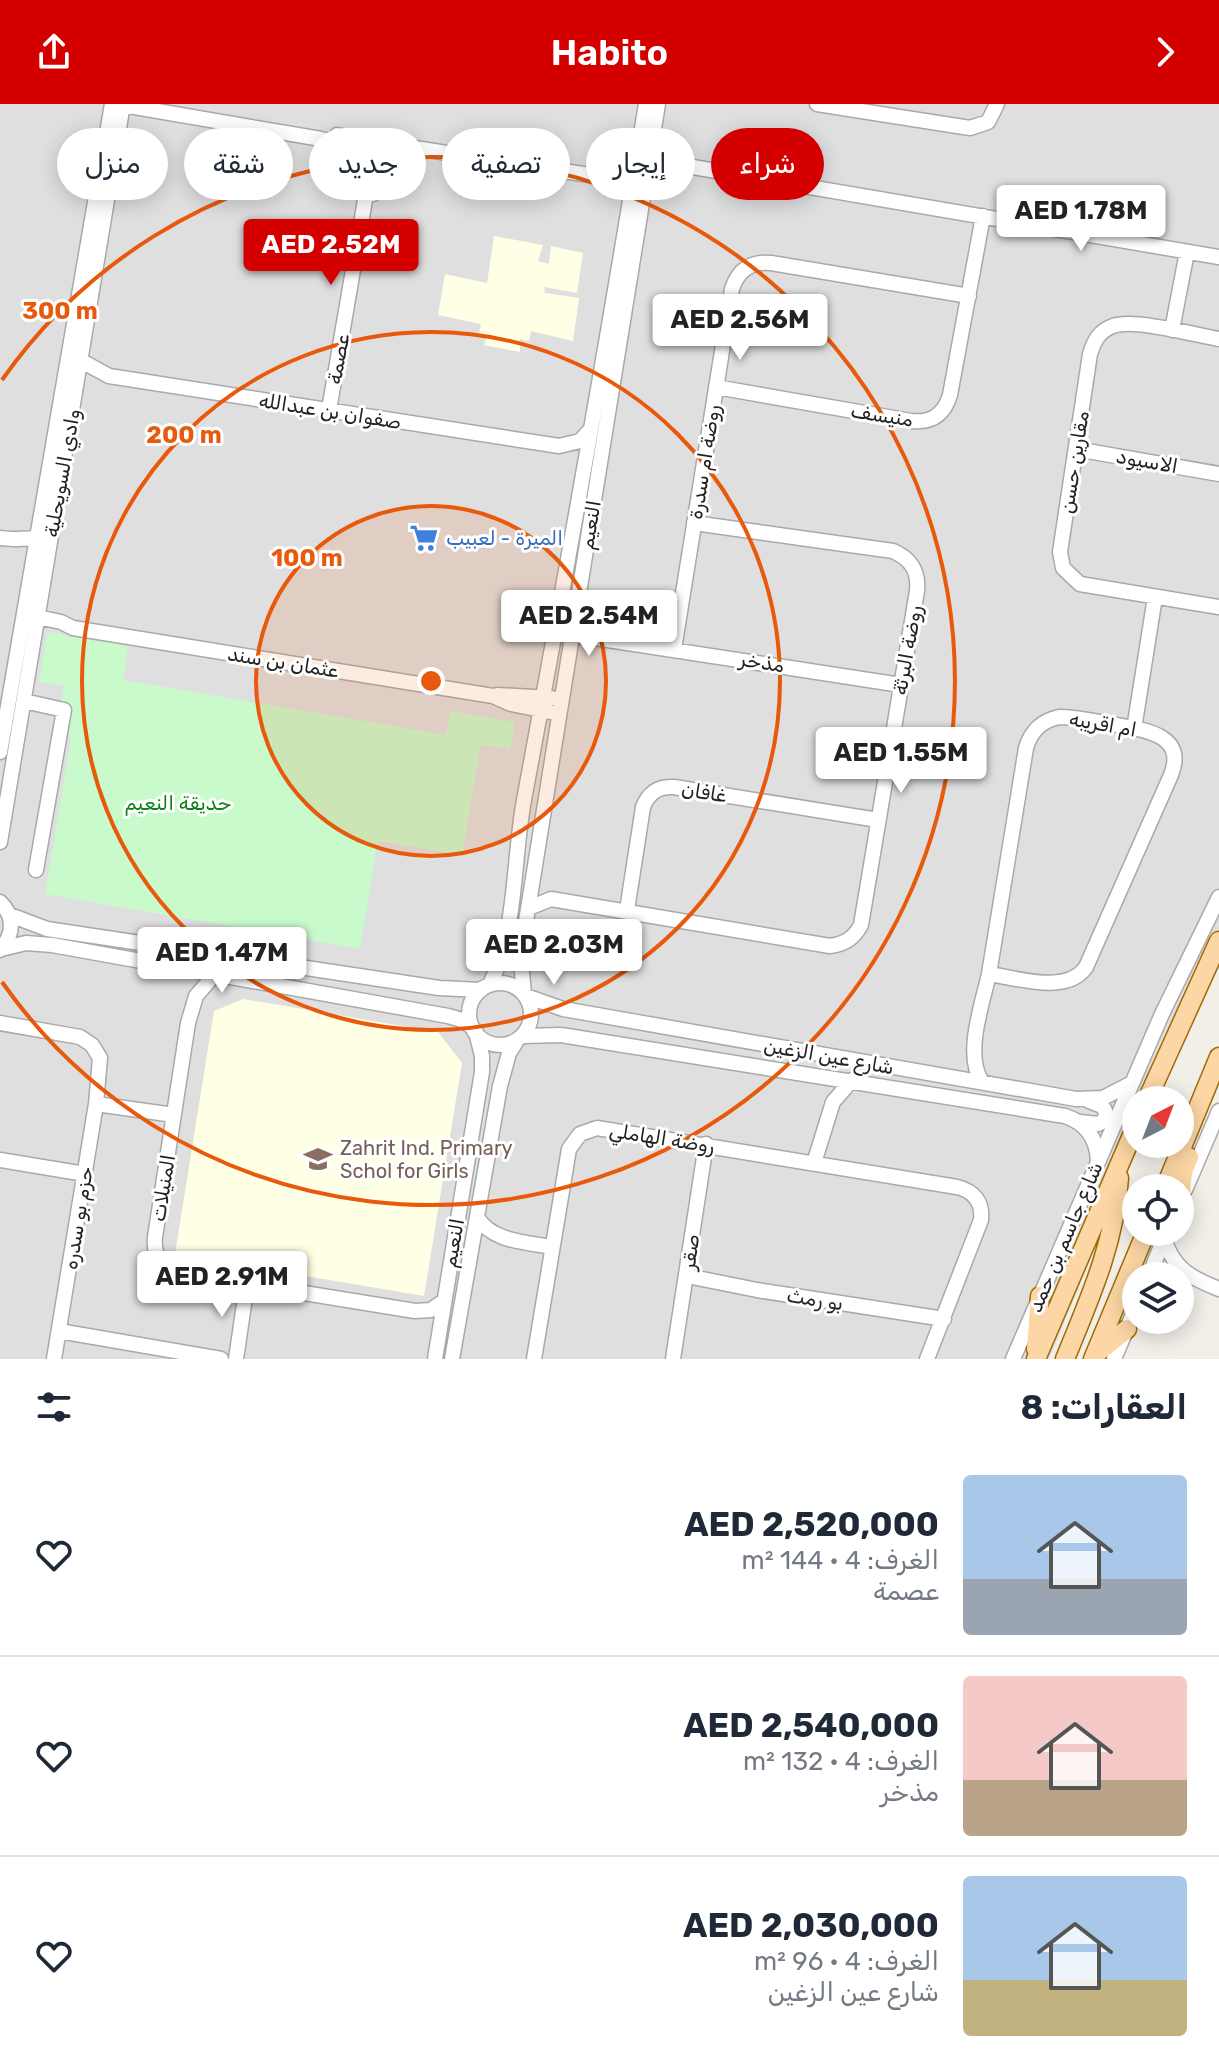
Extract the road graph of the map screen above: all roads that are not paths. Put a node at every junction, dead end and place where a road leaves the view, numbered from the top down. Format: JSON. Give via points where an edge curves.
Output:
{"nodes":[{"id":1,"x":114,"y":104,"type":"edge"},
{"id":2,"x":123,"y":104,"type":"edge"},
{"id":3,"x":173,"y":104,"type":"edge"},
{"id":4,"x":646,"y":104,"type":"edge"},
{"id":5,"x":658,"y":104,"type":"edge"},
{"id":6,"x":817,"y":104,"type":"edge"},
{"id":7,"x":997,"y":104,"type":"edge"},
{"id":8,"x":645,"y":128,"type":"edge"},
{"id":9,"x":651,"y":128,"type":"edge"},
{"id":10,"x":309,"y":137,"type":"edge"},
{"id":11,"x":309,"y":141,"type":"edge"},
{"id":12,"x":426,"y":155,"type":"edge"},
{"id":13,"x":695,"y":167,"type":"edge"},
{"id":14,"x":586,"y":178,"type":"edge"},
{"id":15,"x":365,"y":200,"type":"edge"},
{"id":16,"x":636,"y":200,"type":"edge"},
{"id":17,"x":637,"y":200,"type":"edge"},
{"id":18,"x":983,"y":216,"type":"junction"},
{"id":19,"x":1187,"y":252,"type":"junction"},
{"id":20,"x":1219,"y":257,"type":"edge"},
{"id":21,"x":969,"y":296,"type":"junction"},
{"id":22,"x":1172,"y":330,"type":"junction"},
{"id":23,"x":1219,"y":339,"type":"edge"},
{"id":24,"x":75,"y":358,"type":"junction"},
{"id":25,"x":716,"y":387,"type":"junction"},
{"id":26,"x":334,"y":411,"type":"junction"},
{"id":27,"x":590,"y":429,"type":"junction"},
{"id":28,"x":1076,"y":449,"type":"junction"},
{"id":29,"x":1219,"y":474,"type":"edge"},
{"id":30,"x":694,"y":523,"type":"junction"},
{"id":31,"x":0,"y":538,"type":"edge"},
{"id":32,"x":43,"y":546,"type":"junction"},
{"id":33,"x":1155,"y":597,"type":"junction"},
{"id":34,"x":1219,"y":607,"type":"edge"},
{"id":35,"x":30,"y":621,"type":"junction"},
{"id":36,"x":565,"y":629,"type":"junction"},
{"id":37,"x":674,"y":649,"type":"junction"},
{"id":38,"x":901,"y":685,"type":"junction"},
{"id":39,"x":24,"y":701,"type":"junction"},
{"id":40,"x":544,"y":704,"type":"junction"},
{"id":41,"x":559,"y":707,"type":"junction"},
{"id":42,"x":1134,"y":729,"type":"junction"},
{"id":43,"x":0,"y":752,"type":"edge"},
{"id":44,"x":878,"y":820,"type":"junction"},
{"id":45,"x":0,"y":842,"type":"edge"},
{"id":46,"x":36,"y":870,"type":"dead end"},
{"id":47,"x":533,"y":881,"type":"junction"},
{"id":48,"x":1219,"y":897,"type":"edge"},
{"id":49,"x":551,"y":899,"type":"junction"},
{"id":50,"x":4,"y":905,"type":"edge"},
{"id":51,"x":529,"y":908,"type":"junction"},
{"id":52,"x":627,"y":910,"type":"junction"},
{"id":53,"x":1219,"y":941,"type":"edge"},
{"id":54,"x":0,"y":950,"type":"edge"},
{"id":55,"x":215,"y":974,"type":"junction"},
{"id":56,"x":989,"y":974,"type":"junction"},
{"id":57,"x":486,"y":987,"type":"junction"},
{"id":58,"x":525,"y":995,"type":"junction"},
{"id":59,"x":0,"y":1023,"type":"edge"},
{"id":60,"x":475,"y":1030,"type":"junction"},
{"id":61,"x":520,"y":1037,"type":"junction"},
{"id":62,"x":972,"y":1056,"type":"junction"},
{"id":63,"x":1219,"y":1057,"type":"edge"},
{"id":64,"x":819,"y":1075,"type":"junction"},
{"id":65,"x":955,"y":1077,"type":"junction"},
{"id":66,"x":852,"y":1080,"type":"junction"},
{"id":67,"x":982,"y":1082,"type":"junction"},
{"id":68,"x":1132,"y":1083,"type":"junction"},
{"id":69,"x":1153,"y":1086,"type":"edge"},
{"id":70,"x":1087,"y":1100,"type":"junction"},
{"id":71,"x":833,"y":1102,"type":"junction"},
{"id":72,"x":96,"y":1104,"type":"junction"},
{"id":73,"x":1198,"y":1109,"type":"junction"},
{"id":74,"x":1219,"y":1111,"type":"edge"},
{"id":75,"x":174,"y":1115,"type":"junction"},
{"id":76,"x":1080,"y":1122,"type":"junction"},
{"id":77,"x":706,"y":1144,"type":"junction"},
{"id":78,"x":1123,"y":1158,"type":"edge"},
{"id":79,"x":0,"y":1160,"type":"edge"},
{"id":80,"x":1098,"y":1161,"type":"junction"},
{"id":81,"x":814,"y":1163,"type":"junction"},
{"id":82,"x":1120,"y":1164,"type":"junction"},
{"id":83,"x":85,"y":1174,"type":"junction"},
{"id":84,"x":1171,"y":1174,"type":"edge"},
{"id":85,"x":1183,"y":1174,"type":"edge"},
{"id":86,"x":1192,"y":1174,"type":"edge"},
{"id":87,"x":477,"y":1217,"type":"junction"},
{"id":88,"x":498,"y":1236,"type":"junction"},
{"id":89,"x":1153,"y":1246,"type":"edge"},
{"id":90,"x":552,"y":1247,"type":"junction"},
{"id":91,"x":471,"y":1249,"type":"junction"},
{"id":92,"x":687,"y":1276,"type":"junction"},
{"id":93,"x":1194,"y":1280,"type":"edge"},
{"id":94,"x":247,"y":1284,"type":"junction"},
{"id":95,"x":1219,"y":1289,"type":"edge"},
{"id":96,"x":1040,"y":1296,"type":"junction"},
{"id":97,"x":444,"y":1301,"type":"junction"},
{"id":98,"x":944,"y":1319,"type":"junction"},
{"id":99,"x":59,"y":1331,"type":"junction"},
{"id":100,"x":1122,"y":1333,"type":"edge"},
{"id":101,"x":1125,"y":1334,"type":"edge"},
{"id":102,"x":1093,"y":1357,"type":"edge"},
{"id":103,"x":54,"y":1359,"type":"edge"},
{"id":104,"x":221,"y":1359,"type":"edge"},
{"id":105,"x":236,"y":1359,"type":"edge"},
{"id":106,"x":435,"y":1359,"type":"edge"},
{"id":107,"x":452,"y":1359,"type":"edge"},
{"id":108,"x":534,"y":1359,"type":"edge"},
{"id":109,"x":673,"y":1359,"type":"edge"},
{"id":110,"x":927,"y":1359,"type":"edge"},
{"id":111,"x":1013,"y":1359,"type":"edge"},
{"id":112,"x":1036,"y":1359,"type":"edge"},
{"id":113,"x":1065,"y":1359,"type":"edge"},
{"id":114,"x":1114,"y":1359,"type":"edge"}],
"edges":[{"from":1,"to":2,"type":"street"},
{"from":1,"to":24,"type":"street","name":"وادي السويحلية"},
{"from":2,"to":10,"type":"street"},
{"from":2,"to":24,"type":"street","name":"وادي السويحلية"},
{"from":3,"to":11,"type":"street"},
{"from":4,"to":8,"type":"street","name":"النعيم"},
{"from":5,"to":9,"type":"street","name":"النعيم"},
{"from":6,"to":7,"type":"street","via":[[970,128],[988,122]]},
{"from":12,"to":14,"type":"street"},
{"from":13,"to":18,"type":"street"},
{"from":15,"to":26,"type":"street","name":"عصمة"},
{"from":16,"to":27,"type":"street","name":"النعيم"},
{"from":17,"to":36,"type":"street","name":"النعيم"},
{"from":18,"to":19,"type":"street"},
{"from":18,"to":21,"type":"street","name":"منيسف"},
{"from":19,"to":20,"type":"street"},
{"from":19,"to":22,"type":"street"},
{"from":21,"to":25,"type":"street","name":"منيسف","via":[[948,404],[928,421]]},
{"from":21,"to":25,"type":"street","name":"روضة ام سدرة","via":[[754,264],[735,281]]},
{"from":22,"to":23,"type":"street","name":"مقارين حسن"},
{"from":22,"to":28,"type":"street","name":"مقارين حسن","via":[[1122,323],[1093,342]]},
{"from":24,"to":26,"type":"street","name":"صفوان بن عبدالله","via":[[109,376]]},
{"from":24,"to":32,"type":"street","name":"وادي السويحلية"},
{"from":25,"to":30,"type":"street","name":"روضة ام سدرة"},
{"from":26,"to":27,"type":"street","name":"صفوان بن عبدالله","via":[[559,446],[580,441]]},
{"from":27,"to":36,"type":"street","name":"النعيم"},
{"from":28,"to":29,"type":"street","name":"الاسيود"},
{"from":28,"to":33,"type":"street","name":"مقارين حسن","via":[[1060,545],[1063,568],[1080,584]]},
{"from":30,"to":37,"type":"street","name":"روضة ام سدرة"},
{"from":30,"to":38,"type":"street","name":"روضة البرثة","via":[[902,555],[918,581]]},
{"from":31,"to":32,"type":"street"},
{"from":32,"to":35,"type":"street","name":"وادي السويحلية"},
{"from":33,"to":34,"type":"street","name":"مقارين حسن"},
{"from":33,"to":42,"type":"street"},
{"from":35,"to":39,"type":"street","name":"وادي السويحلية"},
{"from":35,"to":40,"type":"street","name":"عثمان بن سند","via":[[59,631],[73,628],[493,696],[512,694]]},
{"from":35,"to":43,"type":"street","name":"وادي السويحلية"},
{"from":36,"to":37,"type":"street","name":"مذخر"},
{"from":36,"to":40,"type":"street","name":"النعيم"},
{"from":36,"to":41,"type":"street","name":"النعيم"},
{"from":37,"to":38,"type":"street","name":"مذخر"},
{"from":38,"to":44,"type":"street","name":"روضة البرثة"},
{"from":39,"to":45,"type":"street","name":"وادي السويحلية"},
{"from":39,"to":46,"type":"street","via":[[64,710]]},
{"from":40,"to":41,"type":"street","name":"عثمان بن سند"},
{"from":40,"to":57,"type":"street","name":"النعيم","via":[[521,816],[505,943]]},
{"from":41,"to":47,"type":"street","name":"النعيم"},
{"from":42,"to":56,"type":"street","name":"ام اقريبه","via":[[1059,717],[1041,724],[1029,739]]},
{"from":42,"to":56,"type":"street","name":"ام اقريبه","via":[[1168,742],[1174,767],[1086,967],[1075,980],[1058,984]]},
{"from":44,"to":52,"type":"street","name":"غافان","via":[[674,787],[657,789],[643,807]]},
{"from":44,"to":52,"type":"street","name":"روضة البرثة","via":[[861,925],[846,942],[830,946]]},
{"from":47,"to":49,"type":"street"},
{"from":47,"to":51,"type":"street","name":"النعيم"},
{"from":48,"to":68,"type":"street","name":"شارع جاسم بن حمد"},
{"from":49,"to":51,"type":"street"},
{"from":49,"to":52,"type":"street","name":"روضة البرثة"},
{"from":50,"to":54,"type":"street","via":[[10,937]]},
{"from":50,"to":57,"type":"street","via":[[47,929],[439,988]]},
{"from":51,"to":58,"type":"street","name":"النعيم","via":[[522,951]]},
{"from":53,"to":69,"type":"main road"},
{"from":54,"to":55,"type":"street","via":[[44,944]]},
{"from":55,"to":60,"type":"street","via":[[448,1016]]},
{"from":55,"to":75,"type":"street","name":"المنيلات","via":[[193,1005]]},
{"from":56,"to":62,"type":"street","name":"ام اقريبه"},
{"from":57,"to":58,"type":"street","via":[[509,984]]},
{"from":57,"to":60,"type":"street","via":[[471,1003]]},
{"from":58,"to":61,"type":"street","via":[[530,1021]]},
{"from":58,"to":65,"type":"street","name":"شارع عين الزغين","via":[[563,1009]]},
{"from":59,"to":72,"type":"street","name":"حزم بو سدره","via":[[73,1036],[92,1045],[101,1066]]},
{"from":60,"to":61,"type":"street","via":[[496,1044]]},
{"from":60,"to":97,"type":"street","name":"النعيم","via":[[482,1072]]},
{"from":61,"to":64,"type":"street","name":"شارع عين الزغين","via":[[561,1035]]},
{"from":61,"to":87,"type":"street","name":"النعيم","via":[[502,1077]]},
{"from":62,"to":65,"type":"street","name":"ام اقريبه"},
{"from":62,"to":67,"type":"street"},
{"from":63,"to":73,"type":"main road"},
{"from":64,"to":66,"type":"street","name":"شارع عين الزغين"},
{"from":64,"to":71,"type":"street"},
{"from":65,"to":67,"type":"street","name":"شارع عين الزغين"},
{"from":66,"to":71,"type":"street"},
{"from":66,"to":76,"type":"street","name":"شارع عين الزغين"},
{"from":67,"to":70,"type":"street","name":"شارع عين الزغين"},
{"from":68,"to":70,"type":"street","name":"شارع عين الزغين","via":[[1111,1096]]},
{"from":68,"to":80,"type":"street","name":"شارع جاسم بن حمد"},
{"from":70,"to":76,"type":"street","via":[[1102,1106],[1105,1119],[1098,1124]]},
{"from":71,"to":81,"type":"street"},
{"from":72,"to":75,"type":"street"},
{"from":72,"to":83,"type":"street","name":"حزم بو سدره"},
{"from":73,"to":84,"type":"main road"},
{"from":73,"to":85,"type":"main road","via":[[1198,1134]]},
{"from":74,"to":86,"type":"street"},
{"from":75,"to":94,"type":"street","name":"المنيلات","via":[[155,1237],[158,1258],[174,1272]]},
{"from":76,"to":80,"type":"street","via":[[1095,1143]]},
{"from":77,"to":81,"type":"street","name":"روضة الهاملي"},
{"from":77,"to":90,"type":"street","name":"روضة الهاملي","via":[[605,1128],[580,1134],[569,1149]]},
{"from":77,"to":92,"type":"street","name":"صقر"},
{"from":78,"to":82,"type":"main road","name":"شارع جاسم بن حمد"},
{"from":79,"to":83,"type":"street"},
{"from":80,"to":96,"type":"street","name":"شارع جاسم بن حمد"},
{"from":81,"to":98,"type":"street","name":"روضة الهاملي","via":[[957,1187],[977,1198],[981,1220]]},
{"from":82,"to":112,"type":"main road","name":"شارع جاسم بن حمد"},
{"from":82,"to":113,"type":"main road","via":[[1110,1238]]},
{"from":83,"to":99,"type":"street","name":"حزم بو سدره"},
{"from":87,"to":88,"type":"street"},
{"from":87,"to":91,"type":"street","name":"النعيم"},
{"from":88,"to":90,"type":"street"},
{"from":88,"to":91,"type":"street"},
{"from":89,"to":102,"type":"main road"},
{"from":90,"to":108,"type":"street","name":"روضة الهاملي"},
{"from":91,"to":107,"type":"street","name":"النعيم"},
{"from":92,"to":98,"type":"street","name":"بو رمث"},
{"from":92,"to":109,"type":"street","name":"صقر"},
{"from":93,"to":95,"type":"street"},
{"from":94,"to":97,"type":"street","name":"المنيلات","via":[[426,1311]]},
{"from":94,"to":105,"type":"street"},
{"from":96,"to":111,"type":"street","name":"شارع جاسم بن حمد"},
{"from":96,"to":112,"type":"main road"},
{"from":97,"to":106,"type":"street","name":"النعيم"},
{"from":98,"to":110,"type":"street","name":"روضة الهاملي"},
{"from":99,"to":103,"type":"street","name":"حزم بو سدره"},
{"from":99,"to":104,"type":"street"},
{"from":100,"to":102,"type":"main road"},
{"from":101,"to":114,"type":"street"}]}
